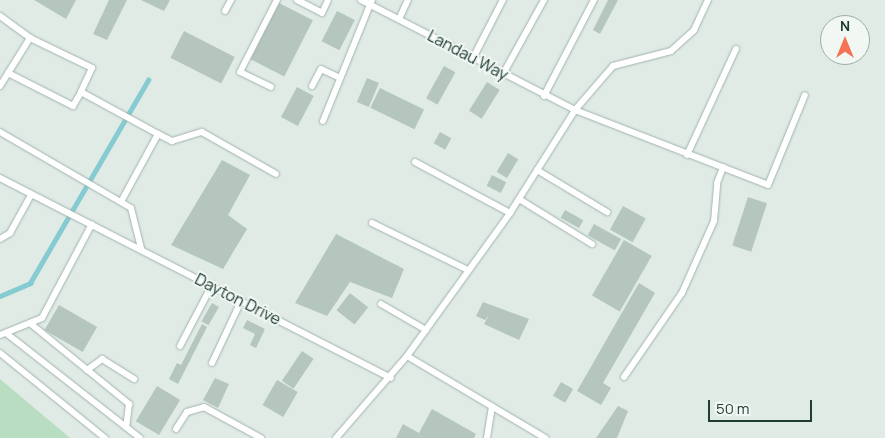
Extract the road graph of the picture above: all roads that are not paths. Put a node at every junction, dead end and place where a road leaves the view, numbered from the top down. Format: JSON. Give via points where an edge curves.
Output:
{"nodes":[{"id":1,"x":231,"y":0,"type":"edge"},
{"id":2,"x":277,"y":0,"type":"edge"},
{"id":3,"x":297,"y":0,"type":"edge"},
{"id":4,"x":328,"y":0,"type":"edge"},
{"id":5,"x":360,"y":0,"type":"edge"},
{"id":6,"x":408,"y":0,"type":"edge"},
{"id":7,"x":503,"y":0,"type":"edge"},
{"id":8,"x":544,"y":0,"type":"edge"},
{"id":9,"x":594,"y":0,"type":"edge"},
{"id":10,"x":708,"y":0,"type":"edge"},
{"id":11,"x":371,"y":2,"type":"edge"},
{"id":12,"x":226,"y":11,"type":"dead end"},
{"id":13,"x":0,"y":16,"type":"edge"},
{"id":14,"x":399,"y":19,"type":"junction"},
{"id":15,"x":30,"y":38,"type":"junction"},
{"id":16,"x":736,"y":49,"type":"dead end"},
{"id":17,"x":473,"y":58,"type":"junction"},
{"id":18,"x":8,"y":73,"type":"junction"},
{"id":19,"x":503,"y":74,"type":"junction"},
{"id":20,"x":340,"y":78,"type":"junction"},
{"id":21,"x":0,"y":86,"type":"edge"},
{"id":22,"x":312,"y":86,"type":"dead end"},
{"id":23,"x":271,"y":87,"type":"dead end"},
{"id":24,"x":82,"y":92,"type":"junction"},
{"id":25,"x":805,"y":95,"type":"dead end"},
{"id":26,"x":544,"y":96,"type":"junction"},
{"id":27,"x":575,"y":110,"type":"junction"},
{"id":28,"x":323,"y":121,"type":"dead end"},
{"id":29,"x":0,"y":132,"type":"edge"},
{"id":30,"x":158,"y":134,"type":"junction"},
{"id":31,"x":688,"y":154,"type":"junction"},
{"id":32,"x":415,"y":162,"type":"dead end"},
{"id":33,"x":723,"y":167,"type":"junction"},
{"id":34,"x":537,"y":170,"type":"junction"},
{"id":35,"x":276,"y":174,"type":"dead end"},
{"id":36,"x":0,"y":178,"type":"edge"},
{"id":37,"x":31,"y":194,"type":"junction"},
{"id":38,"x":518,"y":199,"type":"junction"},
{"id":39,"x":122,"y":200,"type":"junction"},
{"id":40,"x":607,"y":212,"type":"dead end"},
{"id":41,"x":510,"y":213,"type":"junction"},
{"id":42,"x":372,"y":222,"type":"dead end"},
{"id":43,"x":92,"y":224,"type":"junction"},
{"id":44,"x":0,"y":239,"type":"edge"},
{"id":45,"x":592,"y":244,"type":"dead end"},
{"id":46,"x":140,"y":248,"type":"junction"},
{"id":47,"x":468,"y":270,"type":"junction"},
{"id":48,"x":212,"y":286,"type":"junction"},
{"id":49,"x":241,"y":301,"type":"junction"},
{"id":50,"x":381,"y":304,"type":"dead end"},
{"id":51,"x":31,"y":324,"type":"junction"},
{"id":52,"x":426,"y":330,"type":"junction"},
{"id":53,"x":3,"y":334,"type":"edge"},
{"id":54,"x":180,"y":346,"type":"dead end"},
{"id":55,"x":0,"y":353,"type":"edge"},
{"id":56,"x":407,"y":356,"type":"junction"},
{"id":57,"x":212,"y":363,"type":"dead end"},
{"id":58,"x":87,"y":370,"type":"junction"},
{"id":59,"x":624,"y":377,"type":"dead end"},
{"id":60,"x":391,"y":378,"type":"junction"},
{"id":61,"x":134,"y":379,"type":"dead end"},
{"id":62,"x":492,"y":406,"type":"junction"},
{"id":63,"x":126,"y":427,"type":"junction"},
{"id":64,"x":176,"y":429,"type":"dead end"},
{"id":65,"x":105,"y":438,"type":"edge"},
{"id":66,"x":140,"y":438,"type":"edge"},
{"id":67,"x":261,"y":438,"type":"edge"},
{"id":68,"x":336,"y":438,"type":"edge"},
{"id":69,"x":487,"y":438,"type":"edge"},
{"id":70,"x":545,"y":438,"type":"edge"}],
"edges":[{"from":1,"to":12,"type":"lane"},
{"from":2,"to":23,"type":"lane","via":[[240,72]]},
{"from":3,"to":4,"type":"lane","via":[[322,13]]},
{"from":5,"to":11,"type":"lane","name":"Landau Way"},
{"from":6,"to":14,"type":"lane"},
{"from":7,"to":17,"type":"lane"},
{"from":8,"to":19,"type":"lane"},
{"from":9,"to":26,"type":"lane"},
{"from":10,"to":27,"type":"lane","via":[[694,30],[671,52],[613,66]]},
{"from":11,"to":14,"type":"lane","name":"Landau Way"},
{"from":11,"to":20,"type":"lane"},
{"from":13,"to":15,"type":"lane"},
{"from":14,"to":17,"type":"lane","name":"Landau Way"},
{"from":15,"to":18,"type":"lane"},
{"from":15,"to":24,"type":"lane","via":[[92,68]]},
{"from":16,"to":31,"type":"lane"},
{"from":17,"to":19,"type":"lane","name":"Landau Way"},
{"from":18,"to":21,"type":"lane"},
{"from":18,"to":24,"type":"lane","via":[[74,106]]},
{"from":19,"to":26,"type":"lane","name":"Landau Way"},
{"from":20,"to":22,"type":"lane","via":[[321,69]]},
{"from":20,"to":28,"type":"lane"},
{"from":24,"to":30,"type":"lane"},
{"from":25,"to":33,"type":"lane","name":"Landau Way","via":[[768,185]]},
{"from":26,"to":27,"type":"lane","name":"Landau Way"},
{"from":27,"to":31,"type":"lane","name":"Landau Way"},
{"from":27,"to":34,"type":"lane"},
{"from":29,"to":39,"type":"lane"},
{"from":30,"to":35,"type":"lane","via":[[172,141],[202,132]]},
{"from":30,"to":39,"type":"lane"},
{"from":31,"to":33,"type":"lane","name":"Landau Way"},
{"from":32,"to":41,"type":"lane"},
{"from":33,"to":59,"type":"lane","via":[[717,183],[714,221],[682,293]]},
{"from":34,"to":38,"type":"lane"},
{"from":34,"to":40,"type":"lane"},
{"from":36,"to":37,"type":"lane"},
{"from":37,"to":43,"type":"lane","name":"Dayton Drive"},
{"from":37,"to":44,"type":"lane","via":[[10,233]]},
{"from":38,"to":41,"type":"lane"},
{"from":38,"to":45,"type":"lane"},
{"from":39,"to":46,"type":"lane","via":[[131,208]]},
{"from":41,"to":47,"type":"lane"},
{"from":42,"to":47,"type":"lane"},
{"from":43,"to":46,"type":"lane","name":"Dayton Drive"},
{"from":43,"to":51,"type":"lane","via":[[42,318]]},
{"from":46,"to":48,"type":"lane","name":"Dayton Drive"},
{"from":47,"to":52,"type":"lane"},
{"from":48,"to":49,"type":"lane","name":"Dayton Drive"},
{"from":48,"to":54,"type":"lane"},
{"from":49,"to":57,"type":"lane"},
{"from":49,"to":60,"type":"lane","name":"Dayton Drive"},
{"from":50,"to":52,"type":"lane"},
{"from":51,"to":53,"type":"lane"},
{"from":51,"to":58,"type":"lane"},
{"from":52,"to":56,"type":"lane"},
{"from":53,"to":63,"type":"lane"},
{"from":55,"to":65,"type":"lane"},
{"from":56,"to":60,"type":"lane"},
{"from":56,"to":62,"type":"lane"},
{"from":58,"to":61,"type":"lane","via":[[102,359]]},
{"from":58,"to":63,"type":"lane","via":[[129,404]]},
{"from":60,"to":68,"type":"lane"},
{"from":62,"to":69,"type":"lane"},
{"from":62,"to":70,"type":"lane"},
{"from":63,"to":66,"type":"lane"},
{"from":64,"to":67,"type":"lane","via":[[187,412],[204,407]]}]}
